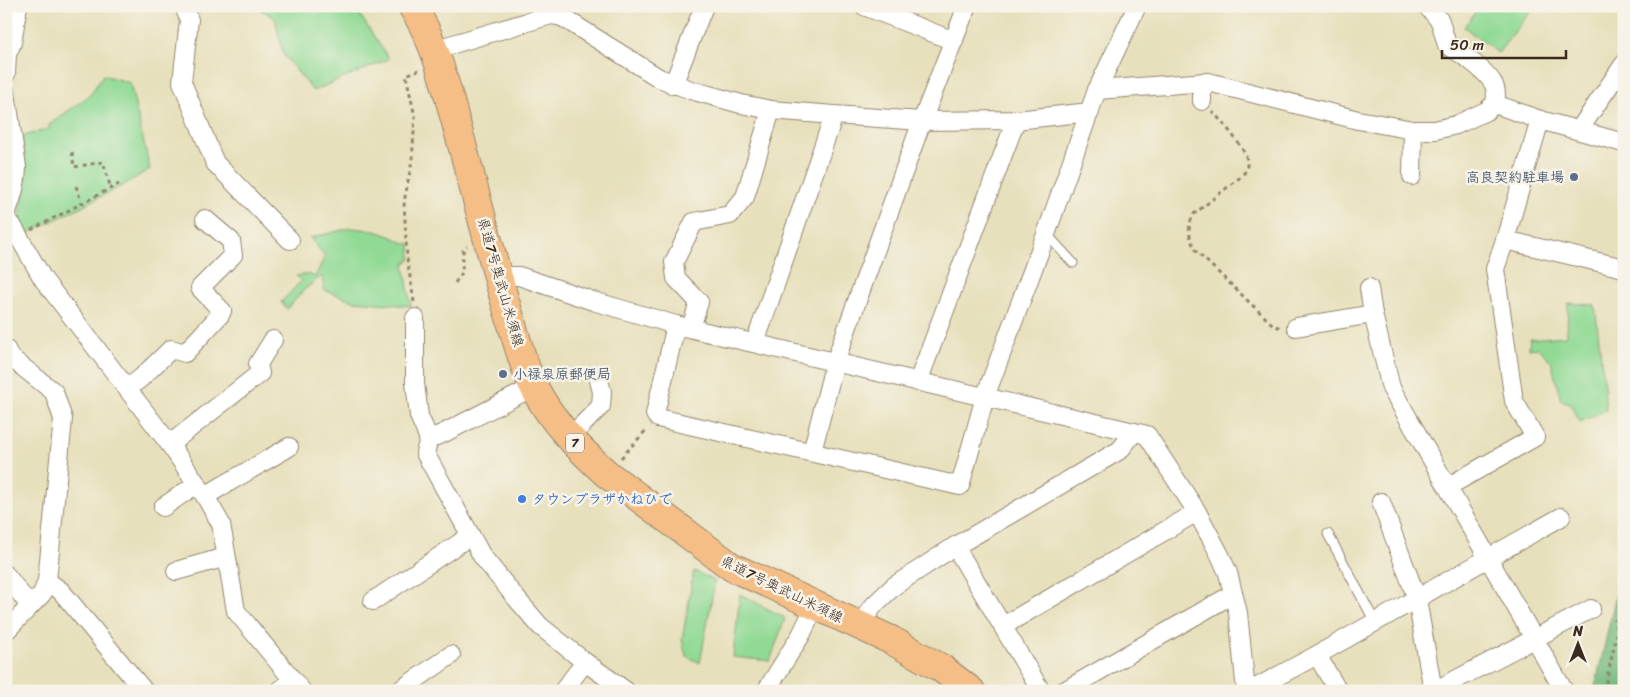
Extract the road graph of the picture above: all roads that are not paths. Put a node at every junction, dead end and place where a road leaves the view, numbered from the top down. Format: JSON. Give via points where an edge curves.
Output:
{"nodes":[{"id":1,"x":18,"y":6,"type":"edge"},
{"id":2,"x":184,"y":6,"type":"edge"},
{"id":3,"x":412,"y":6,"type":"edge"},
{"id":4,"x":704,"y":6,"type":"edge"},
{"id":5,"x":864,"y":6,"type":"edge"},
{"id":6,"x":967,"y":6,"type":"edge"},
{"id":7,"x":1137,"y":6,"type":"edge"},
{"id":8,"x":1427,"y":6,"type":"edge"},
{"id":9,"x":954,"y":41,"type":"junction"},
{"id":10,"x":7,"y":54,"type":"edge"},
{"id":11,"x":435,"y":56,"type":"junction"},
{"id":12,"x":1624,"y":64,"type":"edge"},
{"id":13,"x":6,"y":74,"type":"edge"},
{"id":14,"x":1202,"y":82,"type":"junction"},
{"id":15,"x":673,"y":85,"type":"junction"},
{"id":16,"x":1097,"y":90,"type":"junction"},
{"id":17,"x":7,"y":97,"type":"edge"},
{"id":18,"x":1202,"y":101,"type":"road end"},
{"id":19,"x":1495,"y":104,"type":"junction"},
{"id":20,"x":771,"y":110,"type":"junction"},
{"id":21,"x":1090,"y":112,"type":"junction"},
{"id":22,"x":834,"y":115,"type":"junction"},
{"id":23,"x":922,"y":120,"type":"junction"},
{"id":24,"x":1016,"y":120,"type":"junction"},
{"id":25,"x":1540,"y":120,"type":"junction"},
{"id":26,"x":1413,"y":130,"type":"junction"},
{"id":27,"x":1580,"y":130,"type":"junction"},
{"id":28,"x":1624,"y":143,"type":"edge"},
{"id":29,"x":1412,"y":176,"type":"dead end"},
{"id":30,"x":6,"y":213,"type":"edge"},
{"id":31,"x":6,"y":219,"type":"edge"},
{"id":32,"x":205,"y":220,"type":"dead end"},
{"id":33,"x":1045,"y":237,"type":"junction"},
{"id":34,"x":290,"y":240,"type":"dead end"},
{"id":35,"x":1506,"y":240,"type":"junction"},
{"id":36,"x":1073,"y":263,"type":"dead end"},
{"id":37,"x":1624,"y":268,"type":"edge"},
{"id":38,"x":498,"y":276,"type":"junction"},
{"id":39,"x":1369,"y":288,"type":"dead end"},
{"id":40,"x":1373,"y":314,"type":"junction"},
{"id":41,"x":415,"y":318,"type":"road end"},
{"id":42,"x":683,"y":326,"type":"junction"},
{"id":43,"x":1296,"y":327,"type":"road end"},
{"id":44,"x":273,"y":340,"type":"dead end"},
{"id":45,"x":755,"y":343,"type":"junction"},
{"id":46,"x":6,"y":349,"type":"edge"},
{"id":47,"x":835,"y":362,"type":"junction"},
{"id":48,"x":599,"y":380,"type":"dead end"},
{"id":49,"x":918,"y":382,"type":"junction"},
{"id":50,"x":533,"y":387,"type":"junction"},
{"id":51,"x":128,"y":388,"type":"junction"},
{"id":52,"x":985,"y":397,"type":"junction"},
{"id":53,"x":1134,"y":432,"type":"junction"},
{"id":54,"x":570,"y":437,"type":"junction"},
{"id":55,"x":429,"y":439,"type":"junction"},
{"id":56,"x":170,"y":444,"type":"junction"},
{"id":57,"x":288,"y":447,"type":"dead end"},
{"id":58,"x":812,"y":452,"type":"junction"},
{"id":59,"x":1449,"y":486,"type":"junction"},
{"id":60,"x":201,"y":490,"type":"junction"},
{"id":61,"x":1381,"y":502,"type":"dead end"},
{"id":62,"x":163,"y":507,"type":"dead end"},
{"id":63,"x":1197,"y":512,"type":"junction"},
{"id":64,"x":1561,"y":517,"type":"dead end"},
{"id":65,"x":1328,"y":534,"type":"dead end"},
{"id":66,"x":470,"y":536,"type":"junction"},
{"id":67,"x":961,"y":543,"type":"dead end"},
{"id":68,"x":226,"y":557,"type":"junction"},
{"id":69,"x":1488,"y":558,"type":"junction"},
{"id":70,"x":176,"y":570,"type":"dead end"},
{"id":71,"x":6,"y":575,"type":"edge"},
{"id":72,"x":47,"y":581,"type":"junction"},
{"id":73,"x":1233,"y":594,"type":"junction"},
{"id":74,"x":1417,"y":599,"type":"junction"},
{"id":75,"x":373,"y":601,"type":"dead end"},
{"id":76,"x":30,"y":606,"type":"junction"},
{"id":77,"x":815,"y":606,"type":"junction"},
{"id":78,"x":1591,"y":609,"type":"dead end"},
{"id":79,"x":1375,"y":622,"type":"junction"},
{"id":80,"x":859,"y":626,"type":"junction"},
{"id":81,"x":1003,"y":626,"type":"junction"},
{"id":82,"x":6,"y":631,"type":"edge"},
{"id":83,"x":1535,"y":639,"type":"junction"},
{"id":84,"x":451,"y":655,"type":"dead end"},
{"id":85,"x":1317,"y":655,"type":"junction"},
{"id":86,"x":585,"y":662,"type":"junction"},
{"id":87,"x":298,"y":686,"type":"edge"},
{"id":88,"x":144,"y":691,"type":"edge"},
{"id":89,"x":279,"y":691,"type":"edge"},
{"id":90,"x":400,"y":691,"type":"edge"},
{"id":91,"x":563,"y":691,"type":"edge"},
{"id":92,"x":626,"y":691,"type":"edge"},
{"id":93,"x":766,"y":691,"type":"edge"},
{"id":94,"x":971,"y":691,"type":"edge"},
{"id":95,"x":1041,"y":691,"type":"edge"},
{"id":96,"x":1064,"y":691,"type":"edge"},
{"id":97,"x":1246,"y":691,"type":"edge"},
{"id":98,"x":1250,"y":691,"type":"edge"},
{"id":99,"x":1338,"y":691,"type":"edge"},
{"id":100,"x":1433,"y":691,"type":"edge"},
{"id":101,"x":1564,"y":691,"type":"edge"}],
"edges":[{"from":1,"to":10,"type":"street"},
{"from":2,"to":34,"type":"street","via":[[189,20],[182,82],[215,163]]},
{"from":3,"to":11,"type":"main road","name":"県道7号奥武山米須線","number":"7"},
{"from":4,"to":15,"type":"street"},
{"from":5,"to":9,"type":"street"},
{"from":6,"to":9,"type":"street"},
{"from":7,"to":16,"type":"street"},
{"from":8,"to":19,"type":"street","via":[[1440,21],[1447,45],[1468,58],[1494,84]]},
{"from":9,"to":23,"type":"street"},
{"from":10,"to":13,"type":"street"},
{"from":11,"to":15,"type":"street","via":[[551,15],[562,17]]},
{"from":11,"to":38,"type":"main road","name":"県道7号奥武山米須線","number":"7"},
{"from":12,"to":27,"type":"street"},
{"from":14,"to":16,"type":"street"},
{"from":14,"to":18,"type":"street"},
{"from":14,"to":26,"type":"street","via":[[1241,89],[1326,113]]},
{"from":15,"to":20,"type":"street"},
{"from":16,"to":21,"type":"street"},
{"from":17,"to":30,"type":"street","via":[[17,177]]},
{"from":19,"to":25,"type":"street"},
{"from":19,"to":26,"type":"street","via":[[1456,126]]},
{"from":20,"to":22,"type":"street"},
{"from":20,"to":42,"type":"street","via":[[745,197],[730,214],[694,222],[674,262],[676,278],[699,302]]},
{"from":21,"to":24,"type":"street"},
{"from":21,"to":33,"type":"street"},
{"from":22,"to":23,"type":"street"},
{"from":22,"to":45,"type":"street"},
{"from":23,"to":24,"type":"street"},
{"from":23,"to":47,"type":"street"},
{"from":24,"to":49,"type":"street"},
{"from":25,"to":27,"type":"street"},
{"from":25,"to":35,"type":"street"},
{"from":26,"to":29,"type":"street"},
{"from":27,"to":28,"type":"street"},
{"from":31,"to":51,"type":"street","via":[[43,279]]},
{"from":32,"to":51,"type":"street","via":[[231,241],[233,255],[200,288],[222,311],[185,352],[171,350]]},
{"from":33,"to":36,"type":"lane","via":[[1051,239]]},
{"from":33,"to":52,"type":"street"},
{"from":35,"to":37,"type":"street"},
{"from":35,"to":59,"type":"street","via":[[1495,269],[1514,401],[1535,437]]},
{"from":38,"to":42,"type":"street","via":[[519,276]]},
{"from":38,"to":50,"type":"main road","name":"県道7号奥武山米須線","number":"7"},
{"from":39,"to":40,"type":"street"},
{"from":40,"to":43,"type":"street"},
{"from":40,"to":59,"type":"street","via":[[1391,388]]},
{"from":41,"to":55,"type":"street","via":[[415,383],[419,416]]},
{"from":42,"to":45,"type":"street"},
{"from":42,"to":58,"type":"street","via":[[655,414],[658,418]]},
{"from":44,"to":56,"type":"street","via":[[258,364],[260,373]]},
{"from":45,"to":47,"type":"street"},
{"from":46,"to":72,"type":"street","via":[[10,357],[54,392],[63,420]]},
{"from":47,"to":49,"type":"street"},
{"from":47,"to":58,"type":"street"},
{"from":48,"to":54,"type":"street","via":[[601,406]]},
{"from":49,"to":52,"type":"street"},
{"from":50,"to":54,"type":"main road","name":"県道7号奥武山米須線","number":"7"},
{"from":50,"to":55,"type":"street"},
{"from":51,"to":56,"type":"street"},
{"from":52,"to":53,"type":"street"},
{"from":52,"to":58,"type":"street","via":[[960,486]]},
{"from":53,"to":63,"type":"street","via":[[1147,435]]},
{"from":53,"to":67,"type":"street","via":[[1120,450]]},
{"from":54,"to":77,"type":"main road","name":"県道7号奥武山米須線","number":"7","via":[[607,474],[732,567]]},
{"from":55,"to":66,"type":"street","via":[[425,453]]},
{"from":56,"to":60,"type":"street"},
{"from":57,"to":60,"type":"street"},
{"from":59,"to":69,"type":"street"},
{"from":60,"to":62,"type":"street"},
{"from":60,"to":68,"type":"street","via":[[221,524]]},
{"from":61,"to":74,"type":"street"},
{"from":63,"to":73,"type":"street","via":[[1228,573]]},
{"from":63,"to":81,"type":"street"},
{"from":64,"to":69,"type":"street"},
{"from":65,"to":79,"type":"lane"},
{"from":66,"to":75,"type":"street"},
{"from":66,"to":86,"type":"street","via":[[495,574],[540,626]]},
{"from":68,"to":70,"type":"street"},
{"from":68,"to":87,"type":"street","via":[[236,611]]},
{"from":69,"to":74,"type":"street"},
{"from":69,"to":83,"type":"street"},
{"from":71,"to":76,"type":"street"},
{"from":72,"to":76,"type":"street","via":[[42,594]]},
{"from":72,"to":88,"type":"street","via":[[61,591]]},
{"from":73,"to":96,"type":"street"},
{"from":73,"to":97,"type":"street"},
{"from":74,"to":79,"type":"street"},
{"from":74,"to":100,"type":"street"},
{"from":76,"to":82,"type":"street"},
{"from":77,"to":80,"type":"main road","name":"県道7号奥武山米須線","number":"7"},
{"from":77,"to":93,"type":"street"},
{"from":78,"to":83,"type":"street"},
{"from":79,"to":85,"type":"street"},
{"from":80,"to":81,"type":"street","via":[[894,586],[955,546]]},
{"from":80,"to":94,"type":"main road","name":"県道7号奥武山米須線","number":"7","via":[[929,660]]},
{"from":81,"to":95,"type":"street"},
{"from":83,"to":100,"type":"street"},
{"from":83,"to":101,"type":"street"},
{"from":84,"to":90,"type":"street"},
{"from":85,"to":98,"type":"street"},
{"from":85,"to":99,"type":"street"},
{"from":86,"to":91,"type":"street"},
{"from":86,"to":92,"type":"street"},
{"from":87,"to":89,"type":"street"}]}
